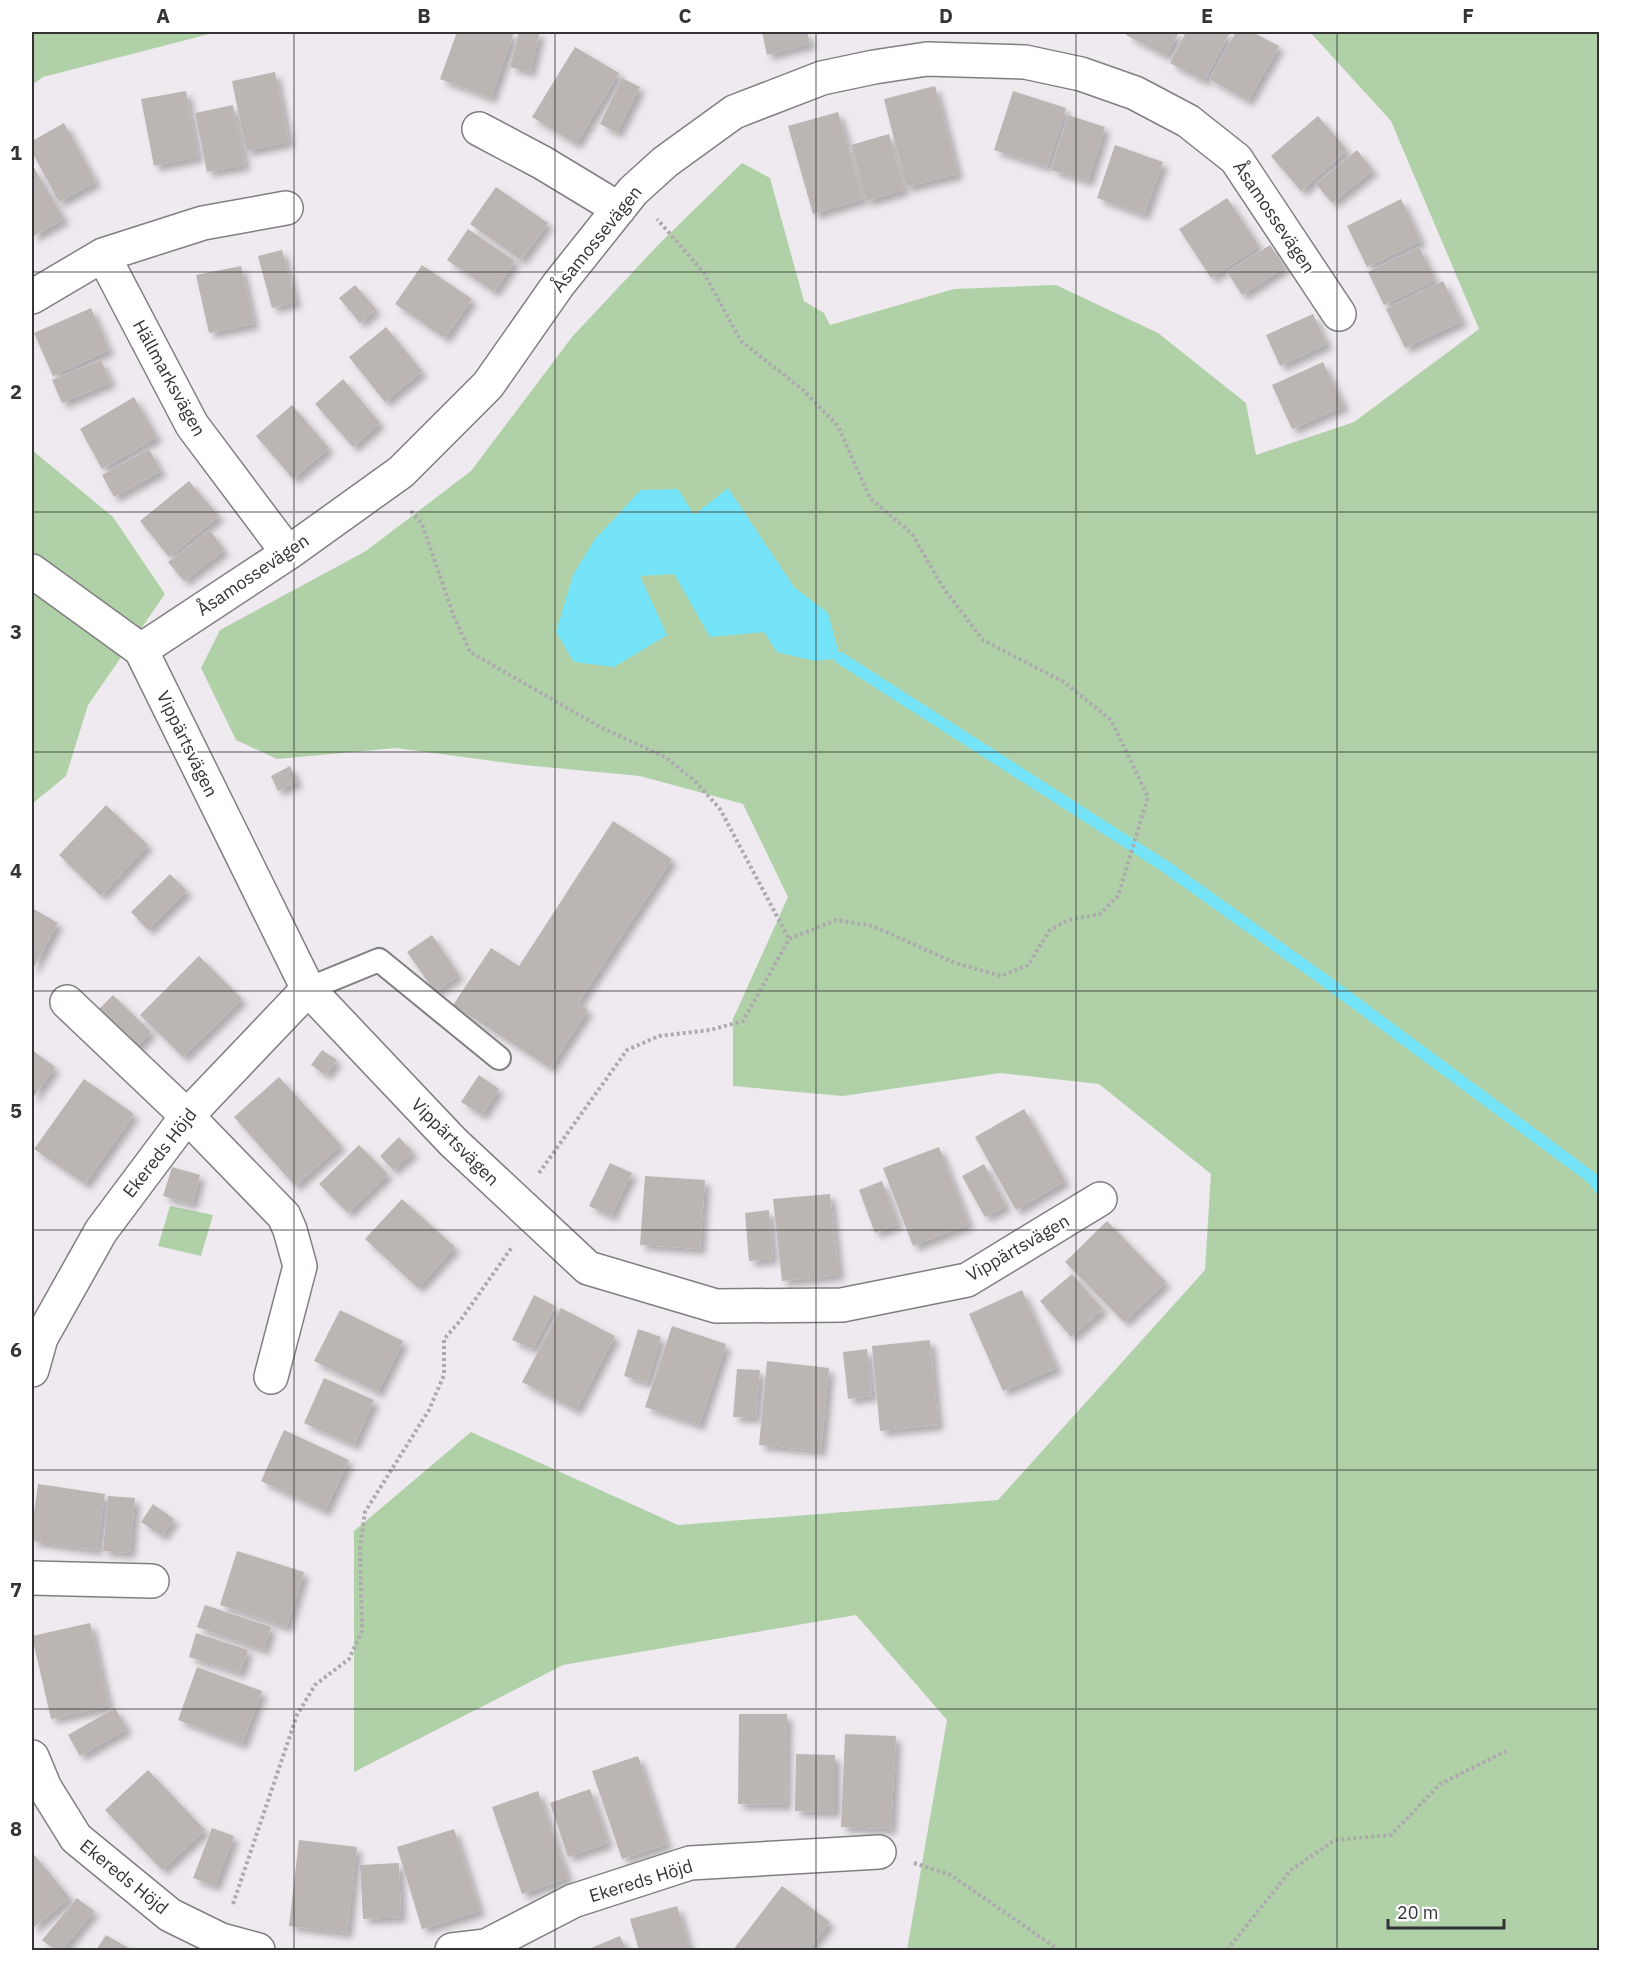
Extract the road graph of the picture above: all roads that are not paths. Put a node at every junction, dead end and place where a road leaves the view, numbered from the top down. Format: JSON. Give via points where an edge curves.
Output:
{"nodes":[{"id":1,"x":479,"y":129,"type":"dead end"},
{"id":2,"x":626,"y":200,"type":"junction"},
{"id":3,"x":286,"y":208,"type":"dead end"},
{"id":4,"x":103,"y":255,"type":"junction"},
{"id":5,"x":32,"y":297,"type":"edge"},
{"id":6,"x":1339,"y":314,"type":"dead end"},
{"id":7,"x":288,"y":553,"type":"junction"},
{"id":8,"x":32,"y":570,"type":"edge"},
{"id":9,"x":141,"y":650,"type":"junction"},
{"id":10,"x":308,"y":989,"type":"junction"},
{"id":11,"x":67,"y":1002,"type":"dead end"},
{"id":12,"x":499,"y":1059,"type":"dead end"},
{"id":13,"x":187,"y":1116,"type":"junction"},
{"id":14,"x":1100,"y":1199,"type":"dead end"},
{"id":15,"x":36,"y":1336,"type":"edge"},
{"id":16,"x":32,"y":1370,"type":"edge"},
{"id":17,"x":271,"y":1377,"type":"dead end"},
{"id":18,"x":32,"y":1578,"type":"edge"},
{"id":19,"x":152,"y":1581,"type":"dead end"},
{"id":20,"x":32,"y":1757,"type":"edge"},
{"id":21,"x":879,"y":1851,"type":"road end"},
{"id":22,"x":483,"y":1948,"type":"edge"},
{"id":23,"x":258,"y":1950,"type":"edge"},
{"id":24,"x":452,"y":1950,"type":"edge"}],
"edges":[{"from":1,"to":2,"type":"street"},
{"from":2,"to":6,"type":"street","name":"Åsamossevägen","via":[[665,162],[734,112],[822,78],[927,59],[1025,62],[1081,74],[1135,93],[1188,121],[1236,159]]},
{"from":2,"to":7,"type":"street","name":"Åsamossevägen","via":[[558,285],[488,385],[401,472]]},
{"from":3,"to":4,"type":"street","via":[[203,223]]},
{"from":4,"to":5,"type":"street"},
{"from":4,"to":7,"type":"street","name":"Hällmarksvägen","via":[[192,425]]},
{"from":7,"to":9,"type":"street","name":"Åsamossevägen"},
{"from":8,"to":9,"type":"street","name":"Vippärtsvägen"},
{"from":9,"to":10,"type":"street","name":"Vippärtsvägen"},
{"from":10,"to":12,"type":"lane","via":[[379,960]]},
{"from":10,"to":13,"type":"street","name":"Ekereds Höjd"},
{"from":10,"to":14,"type":"street","name":"Vippärtsvägen","via":[[453,1142],[588,1268],[716,1306],[842,1305],[967,1280]]},
{"from":11,"to":13,"type":"street"},
{"from":13,"to":15,"type":"street","name":"Ekereds Höjd","via":[[101,1231]]},
{"from":13,"to":17,"type":"street","via":[[284,1216],[290,1230],[300,1266]]},
{"from":15,"to":16,"type":"street","name":"Ekereds Höjd"},
{"from":18,"to":19,"type":"street"},
{"from":20,"to":23,"type":"street","name":"Ekereds Höjd","via":[[45,1788],[76,1838],[171,1915],[221,1940]]},
{"from":21,"to":22,"type":"street","name":"Ekereds Höjd","via":[[690,1863],[573,1901]]},
{"from":22,"to":24,"type":"street","name":"Ekereds Höjd"}]}
